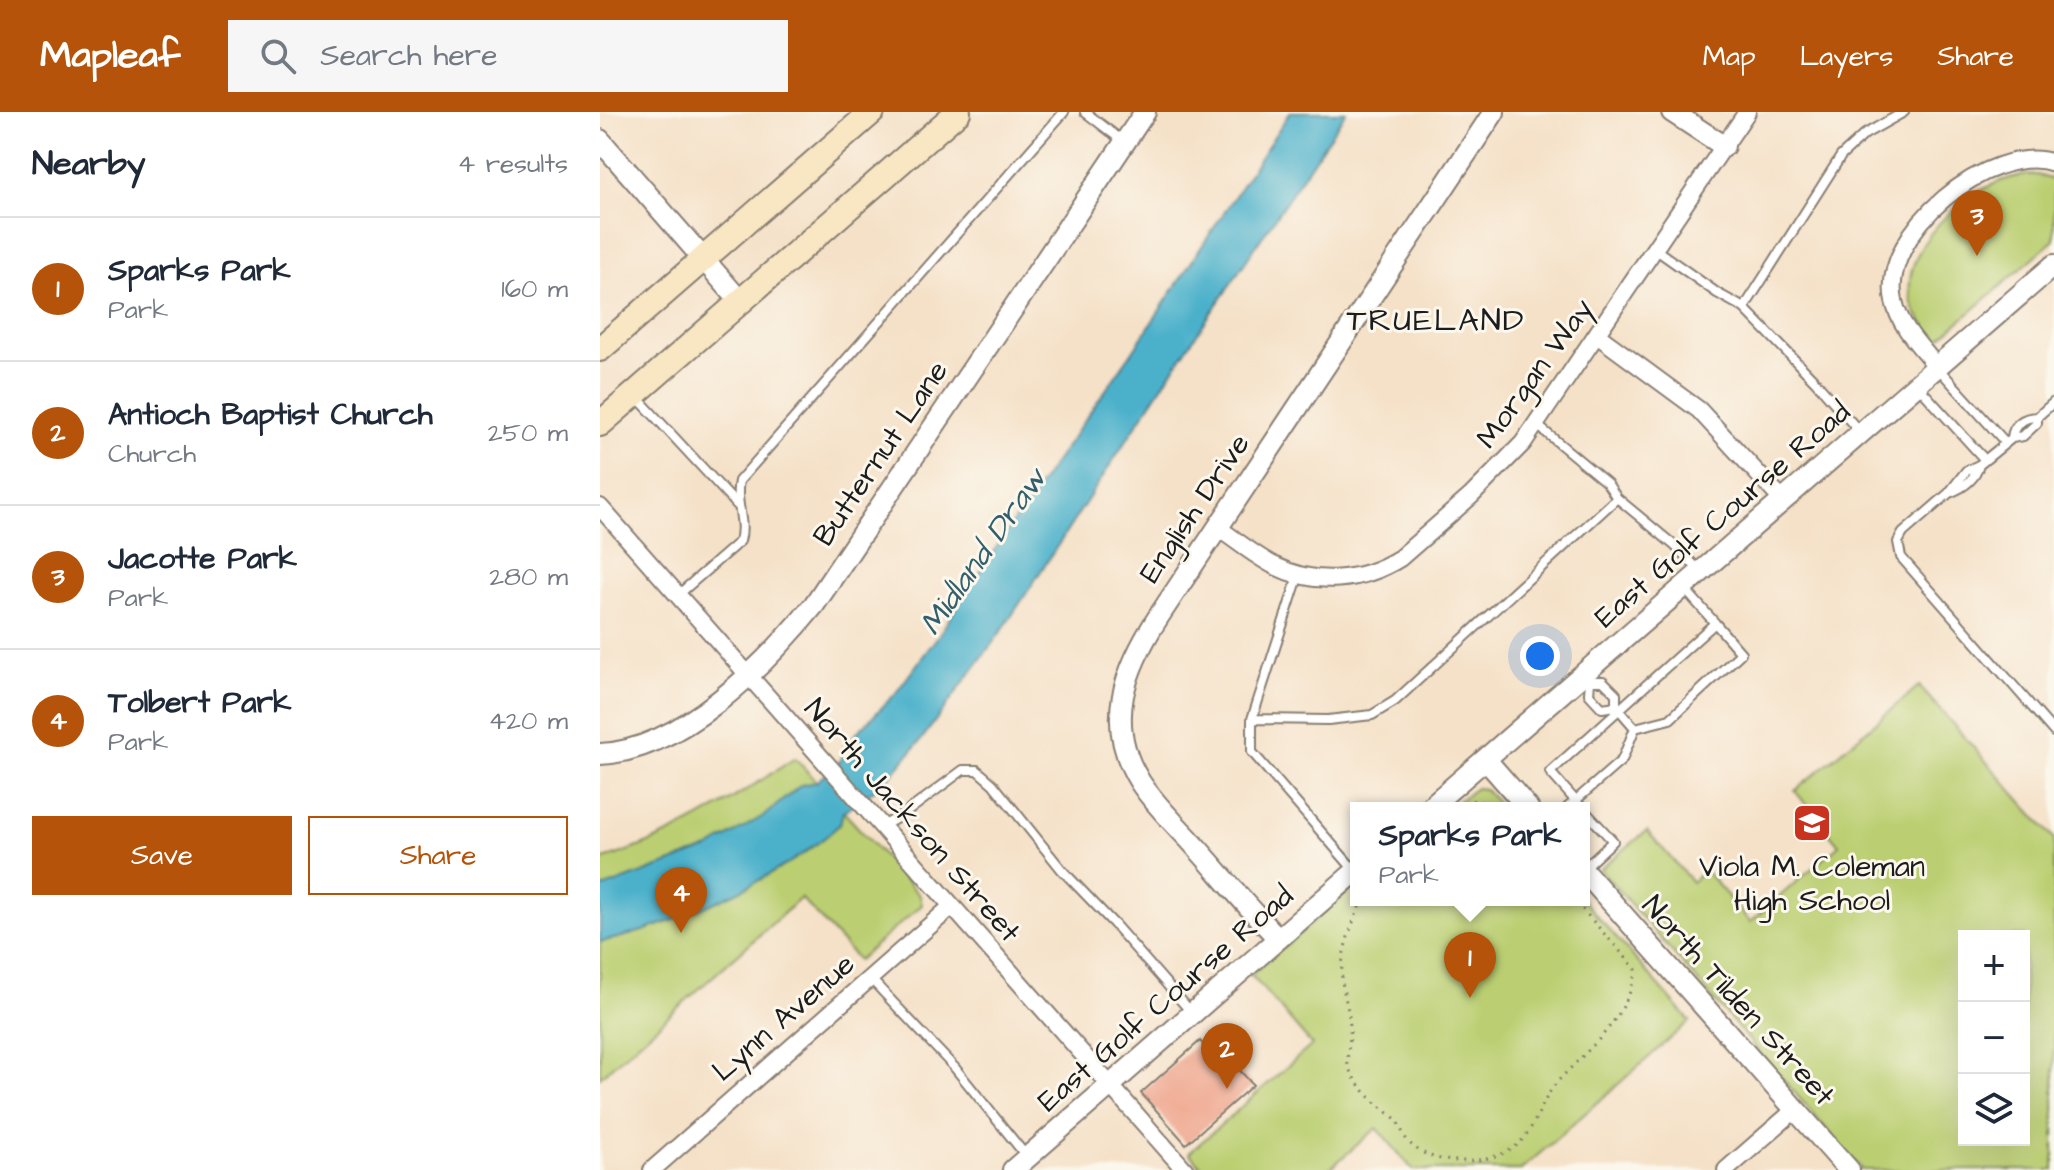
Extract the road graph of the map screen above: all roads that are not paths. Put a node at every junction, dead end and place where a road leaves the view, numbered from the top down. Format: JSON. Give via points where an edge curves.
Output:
{"nodes":[{"id":1,"x":872,"y":112,"type":"edge"},
{"id":2,"x":958,"y":112,"type":"edge"},
{"id":3,"x":1064,"y":112,"type":"edge"},
{"id":4,"x":1085,"y":112,"type":"edge"},
{"id":5,"x":1145,"y":112,"type":"edge"},
{"id":6,"x":1494,"y":112,"type":"edge"},
{"id":7,"x":1672,"y":112,"type":"edge"},
{"id":8,"x":1747,"y":112,"type":"edge"},
{"id":9,"x":1904,"y":112,"type":"edge"},
{"id":10,"x":600,"y":140,"type":"edge"},
{"id":11,"x":1124,"y":142,"type":"junction"},
{"id":12,"x":1724,"y":146,"type":"junction"},
{"id":13,"x":2054,"y":163,"type":"edge"},
{"id":14,"x":1655,"y":249,"type":"junction"},
{"id":15,"x":703,"y":257,"type":"junction"},
{"id":16,"x":2054,"y":265,"type":"edge"},
{"id":17,"x":740,"y":301,"type":"junction"},
{"id":18,"x":1744,"y":308,"type":"junction"},
{"id":19,"x":1597,"y":335,"type":"junction"},
{"id":20,"x":600,"y":349,"type":"edge"},
{"id":21,"x":1937,"y":367,"type":"junction"},
{"id":22,"x":1917,"y":385,"type":"junction"},
{"id":23,"x":634,"y":394,"type":"junction"},
{"id":24,"x":2054,"y":402,"type":"edge"},
{"id":25,"x":600,"y":424,"type":"edge"},
{"id":26,"x":1537,"y":425,"type":"junction"},
{"id":27,"x":1861,"y":433,"type":"junction"},
{"id":28,"x":2009,"y":440,"type":"junction"},
{"id":29,"x":1982,"y":463,"type":"junction"},
{"id":30,"x":1617,"y":498,"type":"junction"},
{"id":31,"x":1783,"y":501,"type":"junction"},
{"id":32,"x":600,"y":507,"type":"edge"},
{"id":33,"x":739,"y":508,"type":"junction"},
{"id":34,"x":1218,"y":528,"type":"junction"},
{"id":35,"x":1701,"y":572,"type":"junction"},
{"id":36,"x":1299,"y":574,"type":"junction"},
{"id":37,"x":1683,"y":588,"type":"junction"},
{"id":38,"x":678,"y":595,"type":"junction"},
{"id":39,"x":1715,"y":623,"type":"junction"},
{"id":40,"x":749,"y":676,"type":"junction"},
{"id":41,"x":1587,"y":678,"type":"junction"},
{"id":42,"x":1618,"y":708,"type":"junction"},
{"id":43,"x":1252,"y":719,"type":"junction"},
{"id":44,"x":1635,"y":728,"type":"junction"},
{"id":45,"x":2054,"y":732,"type":"edge"},
{"id":46,"x":600,"y":754,"type":"edge"},
{"id":47,"x":1486,"y":760,"type":"junction"},
{"id":48,"x":1436,"y":802,"type":"edge"},
{"id":49,"x":1523,"y":802,"type":"edge"},
{"id":50,"x":1577,"y":802,"type":"edge"},
{"id":51,"x":1585,"y":802,"type":"edge"},
{"id":52,"x":1590,"y":816,"type":"edge"},
{"id":53,"x":881,"y":827,"type":"junction"},
{"id":54,"x":1590,"y":863,"type":"edge"},
{"id":55,"x":1350,"y":864,"type":"edge"},
{"id":56,"x":1350,"y":876,"type":"edge"},
{"id":57,"x":1590,"y":876,"type":"edge"},
{"id":58,"x":951,"y":907,"type":"junction"},
{"id":59,"x":1278,"y":938,"type":"junction"},
{"id":60,"x":870,"y":978,"type":"junction"},
{"id":61,"x":1192,"y":1013,"type":"junction"},
{"id":62,"x":1110,"y":1085,"type":"junction"},
{"id":63,"x":1796,"y":1109,"type":"junction"},
{"id":64,"x":1020,"y":1164,"type":"edge"},
{"id":65,"x":652,"y":1170,"type":"edge"},
{"id":66,"x":1184,"y":1170,"type":"edge"},
{"id":67,"x":1726,"y":1170,"type":"edge"},
{"id":68,"x":1849,"y":1170,"type":"edge"}],
"edges":[{"from":1,"to":15,"type":"main road"},
{"from":2,"to":17,"type":"main road"},
{"from":3,"to":33,"type":"lane","via":[[739,481]]},
{"from":4,"to":11,"type":"lane"},
{"from":5,"to":11,"type":"street","name":"Butternut Lane"},
{"from":6,"to":34,"type":"street","name":"English Drive"},
{"from":7,"to":12,"type":"street"},
{"from":8,"to":12,"type":"street","name":"Morgan Way"},
{"from":9,"to":18,"type":"lane","via":[[1865,134],[1841,156]]},
{"from":10,"to":15,"type":"street"},
{"from":11,"to":40,"type":"street","name":"Butternut Lane","via":[[814,605]]},
{"from":12,"to":14,"type":"street","name":"Morgan Way"},
{"from":13,"to":21,"type":"street","via":[[2023,160],[1970,179],[1934,206],[1911,237],[1895,277],[1894,301],[1904,325]]},
{"from":14,"to":18,"type":"lane"},
{"from":14,"to":19,"type":"street","name":"Morgan Way"},
{"from":15,"to":17,"type":"street"},
{"from":15,"to":20,"type":"main road"},
{"from":16,"to":21,"type":"street","name":"East Golf Course Road"},
{"from":17,"to":23,"type":"main road"},
{"from":18,"to":27,"type":"lane"},
{"from":19,"to":26,"type":"street","name":"Morgan Way"},
{"from":19,"to":31,"type":"street","via":[[1699,410]]},
{"from":21,"to":22,"type":"street","name":"East Golf Course Road"},
{"from":21,"to":28,"type":"lane"},
{"from":22,"to":27,"type":"street","name":"East Golf Course Road"},
{"from":22,"to":29,"type":"lane"},
{"from":23,"to":25,"type":"main road"},
{"from":23,"to":33,"type":"lane"},
{"from":24,"to":28,"type":"lane","via":[[2037,417],[2017,424]]},
{"from":26,"to":30,"type":"lane","via":[[1607,483]]},
{"from":26,"to":36,"type":"street","name":"Morgan Way","via":[[1471,496],[1386,567],[1337,580]]},
{"from":27,"to":31,"type":"street","name":"East Golf Course Road"},
{"from":28,"to":29,"type":"lane"},
{"from":29,"to":45,"type":"lane","via":[[1972,479],[1903,533],[1898,542],[1901,557]]},
{"from":30,"to":35,"type":"lane"},
{"from":30,"to":43,"type":"lane","via":[[1395,701],[1372,715]]},
{"from":31,"to":35,"type":"street","name":"East Golf Course Road"},
{"from":32,"to":38,"type":"street","name":"North Jackson Street"},
{"from":33,"to":38,"type":"lane","via":[[740,541]]},
{"from":34,"to":36,"type":"street","name":"Morgan Way","via":[[1276,566]]},
{"from":34,"to":59,"type":"street","name":"English Drive","via":[[1132,660],[1123,694],[1123,732],[1145,788]]},
{"from":35,"to":37,"type":"street","name":"East Golf Course Road"},
{"from":36,"to":43,"type":"lane"},
{"from":37,"to":39,"type":"lane"},
{"from":37,"to":41,"type":"street","name":"East Golf Course Road"},
{"from":38,"to":40,"type":"street","name":"North Jackson Street"},
{"from":39,"to":42,"type":"lane"},
{"from":39,"to":44,"type":"lane","via":[[1741,653],[1670,719]]},
{"from":40,"to":46,"type":"street","name":"Butternut Lane","via":[[656,740]]},
{"from":40,"to":53,"type":"street","name":"North Jackson Street"},
{"from":41,"to":42,"type":"lane","via":[[1603,681],[1616,694]]},
{"from":41,"to":42,"type":"lane","via":[[1589,694],[1602,708]]},
{"from":41,"to":47,"type":"street","name":"East Golf Course Road"},
{"from":42,"to":44,"type":"lane"},
{"from":42,"to":50,"type":"lane","via":[[1550,772]]},
{"from":43,"to":55,"type":"lane","via":[[1252,752]]},
{"from":44,"to":51,"type":"lane","via":[[1622,760]]},
{"from":47,"to":48,"type":"street","name":"East Golf Course Road"},
{"from":47,"to":49,"type":"street"},
{"from":52,"to":54,"type":"lane","via":[[1613,841]]},
{"from":53,"to":58,"type":"street","name":"North Jackson Street"},
{"from":53,"to":61,"type":"lane","via":[[963,770],[977,770]]},
{"from":56,"to":59,"type":"street","name":"East Golf Course Road"},
{"from":57,"to":63,"type":"street","name":"North Tilden Street"},
{"from":58,"to":60,"type":"street","name":"Lynn Avenue"},
{"from":58,"to":62,"type":"street","name":"North Jackson Street"},
{"from":59,"to":61,"type":"street","name":"East Golf Course Road"},
{"from":60,"to":64,"type":"lane","via":[[955,1068]]},
{"from":60,"to":65,"type":"street","name":"Lynn Avenue"},
{"from":61,"to":62,"type":"street","name":"East Golf Course Road"},
{"from":62,"to":64,"type":"street","name":"East Golf Course Road"},
{"from":62,"to":66,"type":"street","name":"North Jackson Street"},
{"from":63,"to":67,"type":"street"},
{"from":63,"to":68,"type":"street","name":"North Tilden Street"}]}
